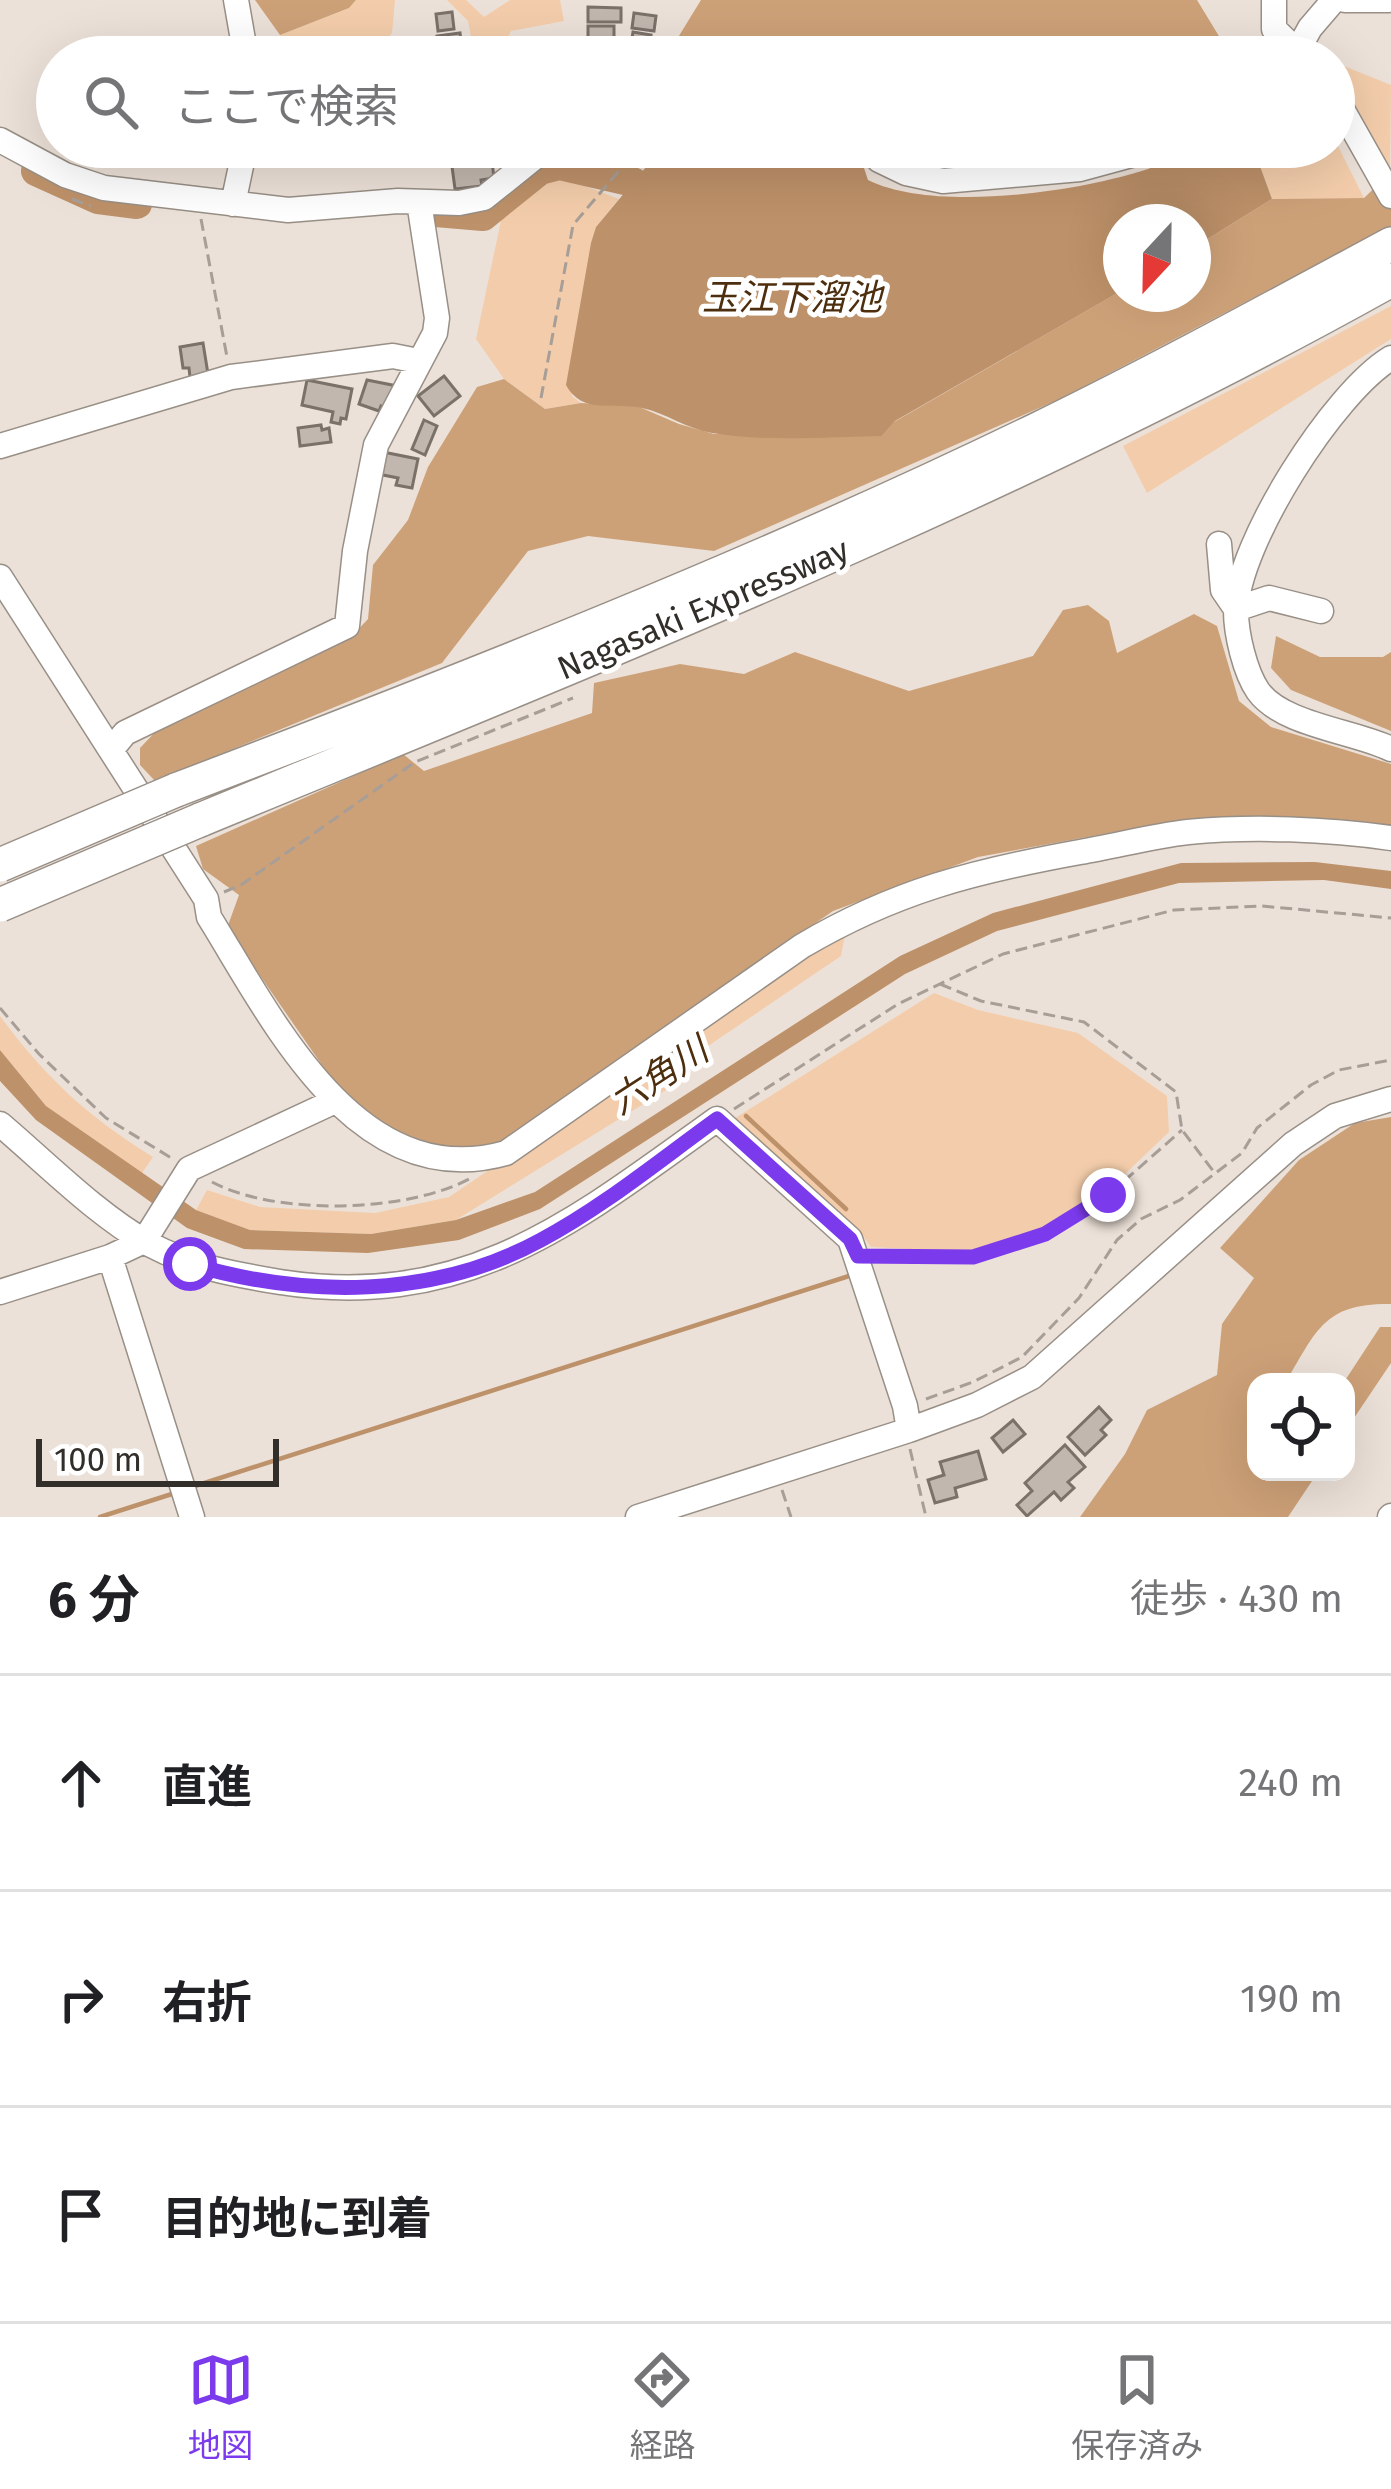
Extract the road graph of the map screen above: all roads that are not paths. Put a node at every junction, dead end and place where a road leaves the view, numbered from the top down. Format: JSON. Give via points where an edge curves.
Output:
{"nodes":[{"id":1,"x":236,"y":0,"type":"edge"},
{"id":2,"x":1274,"y":0,"type":"edge"},
{"id":3,"x":1334,"y":0,"type":"edge"},
{"id":4,"x":1345,"y":0,"type":"edge"},
{"id":5,"x":1389,"y":0,"type":"edge"},
{"id":6,"x":242,"y":36,"type":"edge"},
{"id":7,"x":1280,"y":36,"type":"edge"},
{"id":8,"x":1306,"y":36,"type":"edge"},
{"id":9,"x":1355,"y":132,"type":"edge"},
{"id":10,"x":0,"y":140,"type":"edge"},
{"id":11,"x":36,"y":158,"type":"edge"},
{"id":12,"x":55,"y":168,"type":"edge"},
{"id":13,"x":241,"y":168,"type":"edge"},
{"id":14,"x":522,"y":168,"type":"edge"},
{"id":15,"x":896,"y":168,"type":"edge"},
{"id":16,"x":1085,"y":168,"type":"edge"},
{"id":17,"x":1391,"y":196,"type":"edge"},
{"id":18,"x":233,"y":204,"type":"junction"},
{"id":19,"x":419,"y":210,"type":"junction"},
{"id":20,"x":1391,"y":244,"type":"edge"},
{"id":21,"x":1391,"y":280,"type":"edge"},
{"id":22,"x":1391,"y":358,"type":"edge"},
{"id":23,"x":418,"y":361,"type":"junction"},
{"id":24,"x":0,"y":446,"type":"edge"},
{"id":25,"x":1220,"y":544,"type":"dead end"},
{"id":26,"x":0,"y":577,"type":"edge"},
{"id":27,"x":1236,"y":609,"type":"junction"},
{"id":28,"x":1321,"y":611,"type":"dead end"},
{"id":29,"x":112,"y":749,"type":"junction"},
{"id":30,"x":1391,"y":749,"type":"edge"},
{"id":31,"x":1391,"y":838,"type":"edge"},
{"id":32,"x":0,"y":865,"type":"edge"},
{"id":33,"x":0,"y":904,"type":"edge"},
{"id":34,"x":1391,"y":1099,"type":"edge"},
{"id":35,"x":335,"y":1101,"type":"junction"},
{"id":36,"x":0,"y":1124,"type":"edge"},
{"id":37,"x":144,"y":1241,"type":"junction"},
{"id":38,"x":110,"y":1257,"type":"junction"},
{"id":39,"x":0,"y":1292,"type":"edge"},
{"id":40,"x":907,"y":1418,"type":"junction"},
{"id":41,"x":187,"y":1500,"type":"edge"},
{"id":42,"x":638,"y":1517,"type":"edge"}],
"edges":[{"from":1,"to":6,"type":"street"},
{"from":2,"to":7,"type":"street"},
{"from":3,"to":8,"type":"street"},
{"from":4,"to":5,"type":"street"},
{"from":9,"to":17,"type":"street"},
{"from":10,"to":11,"type":"street"},
{"from":12,"to":18,"type":"street","via":[[84,183]]},
{"from":13,"to":18,"type":"street"},
{"from":14,"to":19,"type":"street","via":[[484,198]]},
{"from":15,"to":16,"type":"street","via":[[943,181]]},
{"from":18,"to":19,"type":"street"},
{"from":19,"to":23,"type":"street","via":[[437,317]]},
{"from":20,"to":32,"type":"highway","name":"Nagasaki Expressway","bridge":true,"via":[[1039,428],[822,529]]},
{"from":21,"to":33,"type":"highway","name":"Nagasaki Expressway","bridge":true,"via":[[1051,455],[650,633]]},
{"from":22,"to":27,"type":"street","via":[[1340,403],[1269,513]]},
{"from":23,"to":24,"type":"street","via":[[393,356],[231,376]]},
{"from":23,"to":29,"type":"street","via":[[376,445],[347,626],[124,733]]},
{"from":25,"to":27,"type":"street","via":[[1223,590]]},
{"from":26,"to":29,"type":"street"},
{"from":27,"to":28,"type":"street","via":[[1269,598]]},
{"from":27,"to":30,"type":"street","via":[[1257,689],[1270,702]]},
{"from":29,"to":35,"type":"street","via":[[206,899],[208,917]]},
{"from":31,"to":35,"type":"street","via":[[1189,832],[989,868],[915,890],[802,946],[506,1153],[482,1160],[401,1147]]},
{"from":34,"to":40,"type":"street","via":[[1335,1116],[1293,1144],[1032,1377],[976,1406]]},
{"from":35,"to":37,"type":"street","via":[[189,1169]]},
{"from":36,"to":37,"type":"street"},
{"from":37,"to":38,"type":"street"},
{"from":37,"to":40,"type":"street","via":[[212,1271],[303,1286],[436,1281],[540,1241],[717,1119],[850,1239]]},
{"from":38,"to":39,"type":"street"},
{"from":38,"to":41,"type":"street"},
{"from":40,"to":42,"type":"street","via":[[776,1473]]}]}
